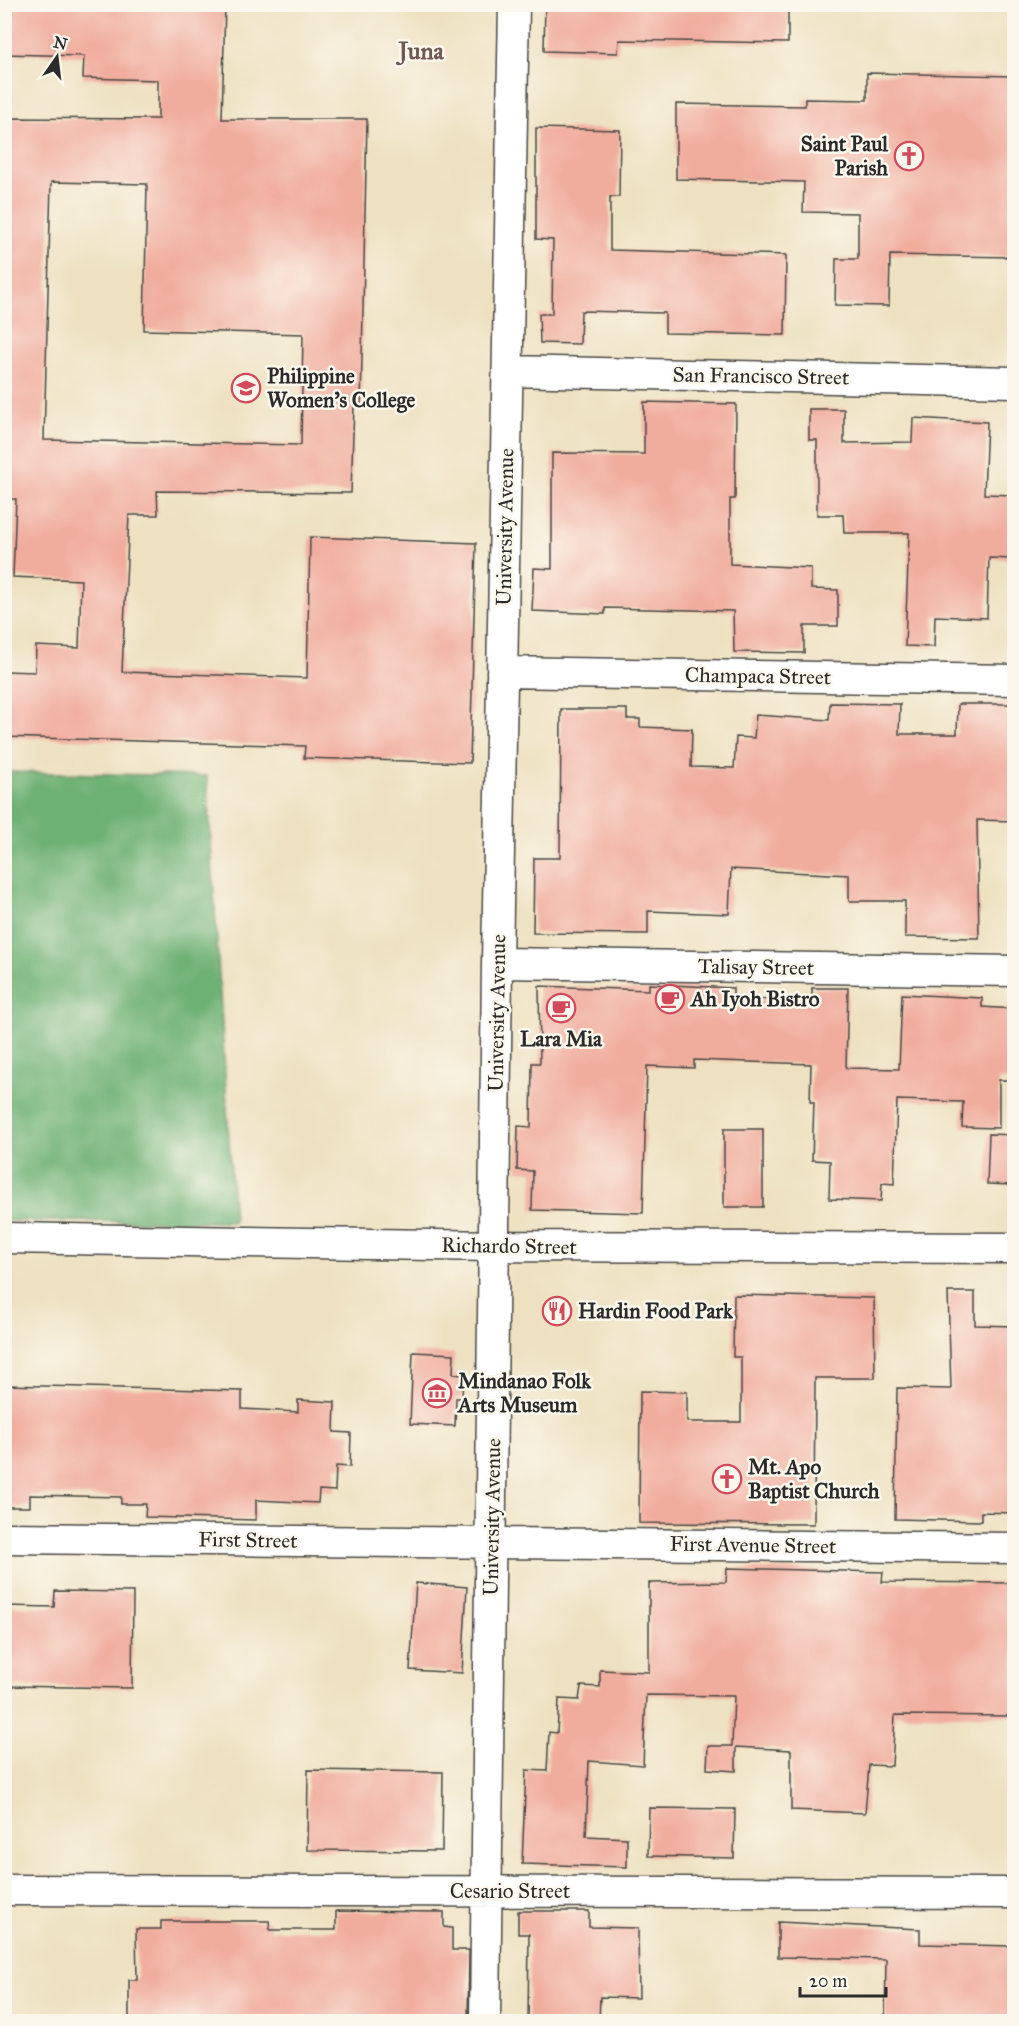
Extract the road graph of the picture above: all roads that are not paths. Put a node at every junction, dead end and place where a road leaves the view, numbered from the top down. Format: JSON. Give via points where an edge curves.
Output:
{"nodes":[{"id":1,"x":514,"y":4,"type":"edge"},
{"id":2,"x":508,"y":371,"type":"junction"},
{"id":3,"x":1014,"y":382,"type":"edge"},
{"id":4,"x":502,"y":672,"type":"junction"},
{"id":5,"x":1014,"y":680,"type":"edge"},
{"id":6,"x":497,"y":963,"type":"junction"},
{"id":7,"x":1014,"y":971,"type":"edge"},
{"id":8,"x":4,"y":1238,"type":"edge"},
{"id":9,"x":495,"y":1246,"type":"junction"},
{"id":10,"x":1014,"y":1248,"type":"edge"},
{"id":11,"x":4,"y":1538,"type":"edge"},
{"id":12,"x":492,"y":1543,"type":"junction"},
{"id":13,"x":1014,"y":1548,"type":"edge"},
{"id":14,"x":4,"y":1890,"type":"edge"},
{"id":15,"x":487,"y":1892,"type":"junction"},
{"id":16,"x":1014,"y":1893,"type":"edge"},
{"id":17,"x":485,"y":2022,"type":"edge"}],
"edges":[{"from":1,"to":2,"type":"street","name":"University Avenue"},
{"from":2,"to":3,"type":"street","name":"San Francisco Street"},
{"from":2,"to":4,"type":"street","name":"University Avenue"},
{"from":4,"to":5,"type":"street","name":"Champaca Street"},
{"from":4,"to":6,"type":"street","name":"University Avenue"},
{"from":6,"to":7,"type":"street","name":"Talisay Street"},
{"from":6,"to":9,"type":"street","name":"University Avenue"},
{"from":8,"to":9,"type":"street","name":"Richardo Street"},
{"from":9,"to":10,"type":"street","name":"Richardo Street"},
{"from":9,"to":12,"type":"street","name":"University Avenue"},
{"from":11,"to":12,"type":"street","name":"First Street"},
{"from":12,"to":13,"type":"street","name":"First Avenue Street"},
{"from":12,"to":15,"type":"street","name":"University Avenue"},
{"from":14,"to":15,"type":"street","name":"Cesario Street"},
{"from":15,"to":16,"type":"street","name":"Cesario Street"},
{"from":15,"to":17,"type":"street","name":"University Avenue"}]}
